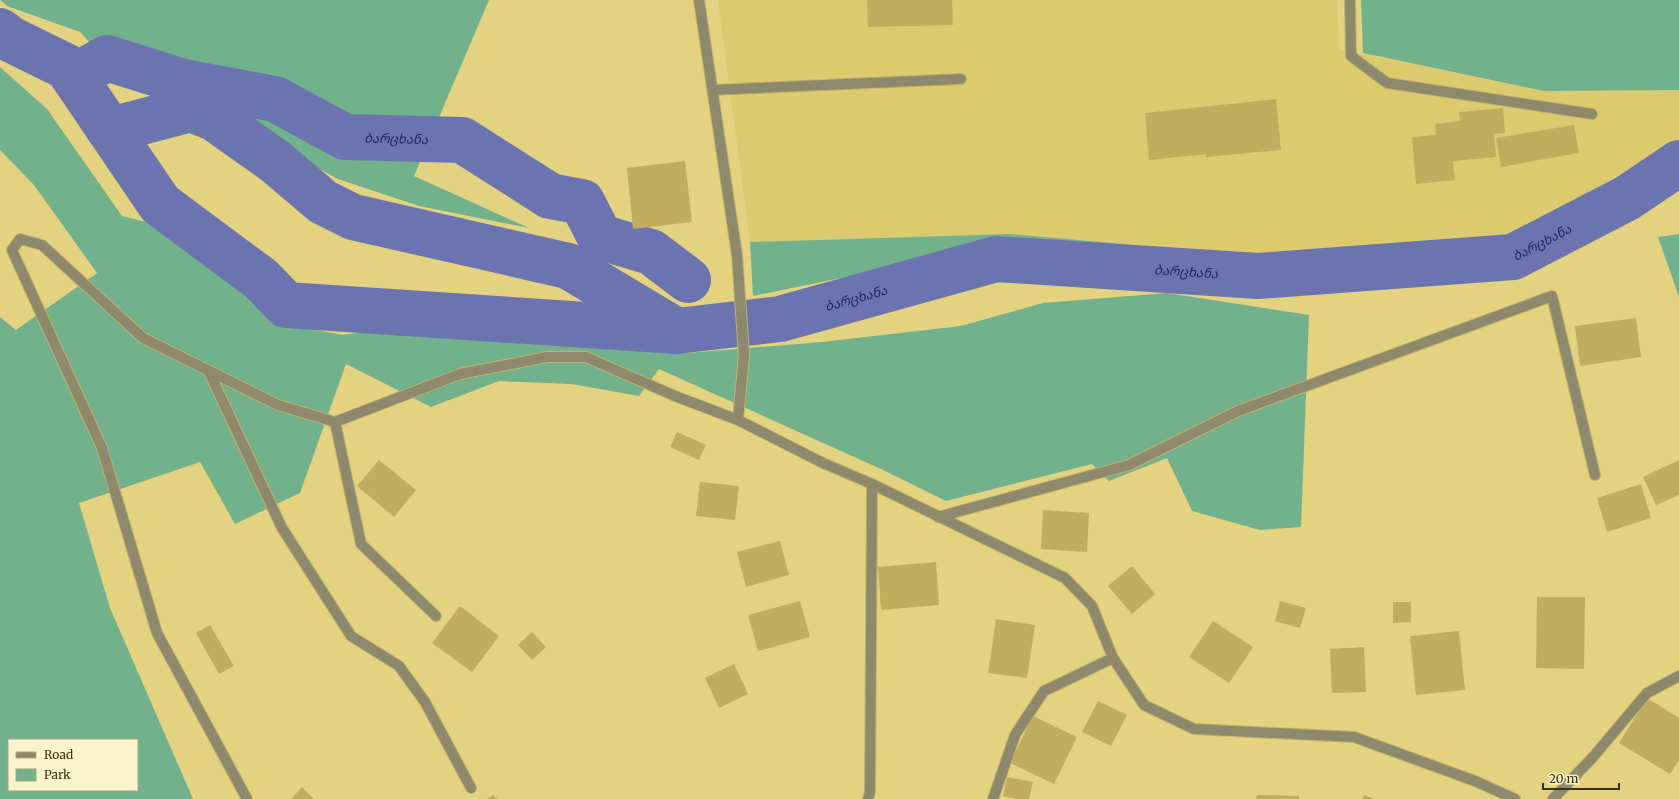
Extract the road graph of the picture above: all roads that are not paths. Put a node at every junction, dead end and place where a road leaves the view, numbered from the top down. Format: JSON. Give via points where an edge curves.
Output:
{"nodes":[{"id":1,"x":699,"y":0,"type":"edge"},
{"id":2,"x":1350,"y":0,"type":"edge"},
{"id":3,"x":961,"y":79,"type":"dead end"},
{"id":4,"x":713,"y":90,"type":"junction"},
{"id":5,"x":1592,"y":114,"type":"dead end"},
{"id":6,"x":208,"y":370,"type":"junction"},
{"id":7,"x":738,"y":420,"type":"junction"},
{"id":8,"x":335,"y":422,"type":"junction"},
{"id":9,"x":1595,"y":475,"type":"dead end"},
{"id":10,"x":872,"y":484,"type":"junction"},
{"id":11,"x":938,"y":517,"type":"junction"},
{"id":12,"x":436,"y":616,"type":"dead end"},
{"id":13,"x":1113,"y":658,"type":"junction"},
{"id":14,"x":1679,"y":676,"type":"edge"},
{"id":15,"x":471,"y":788,"type":"dead end"},
{"id":16,"x":247,"y":799,"type":"edge"},
{"id":17,"x":868,"y":799,"type":"edge"},
{"id":18,"x":993,"y":799,"type":"edge"},
{"id":19,"x":1515,"y":799,"type":"edge"},
{"id":20,"x":1553,"y":799,"type":"edge"}],
"edges":[{"from":1,"to":4,"type":"street"},
{"from":2,"to":5,"type":"street","via":[[1351,56],[1387,83]]},
{"from":3,"to":4,"type":"street"},
{"from":4,"to":7,"type":"street","via":[[737,255],[744,355]]},
{"from":6,"to":8,"type":"street","via":[[278,405]]},
{"from":6,"to":15,"type":"street","via":[[282,528],[351,636],[399,666],[404,672],[425,702]]},
{"from":6,"to":16,"type":"street","via":[[143,338],[42,245],[20,239],[12,250],[102,448],[157,633]]},
{"from":7,"to":8,"type":"street","via":[[586,357],[547,358],[460,374]]},
{"from":7,"to":10,"type":"street","via":[[822,463]]},
{"from":8,"to":12,"type":"street","via":[[361,544]]},
{"from":9,"to":11,"type":"street","via":[[1552,296],[1238,411],[1129,465]]},
{"from":10,"to":11,"type":"street"},
{"from":10,"to":17,"type":"street"},
{"from":11,"to":13,"type":"street","via":[[1065,578],[1092,606]]},
{"from":13,"to":18,"type":"street","via":[[1044,691],[1015,735]]},
{"from":13,"to":19,"type":"street","via":[[1144,705],[1194,729],[1354,737],[1475,781]]},
{"from":14,"to":20,"type":"street","via":[[1647,692],[1593,758]]}]}
